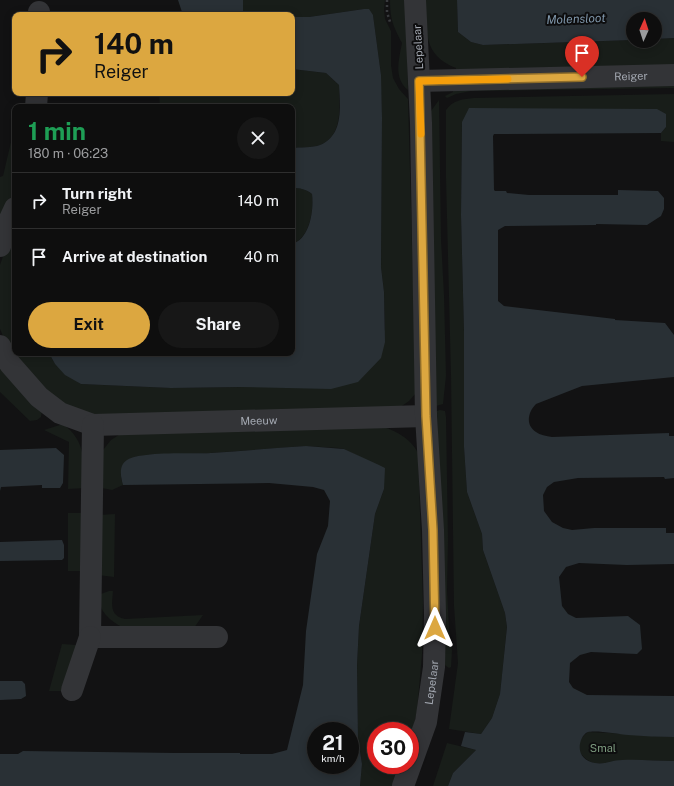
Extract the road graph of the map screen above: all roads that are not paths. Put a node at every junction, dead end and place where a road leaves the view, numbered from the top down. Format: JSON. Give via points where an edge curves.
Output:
{"nodes":[{"id":1,"x":415,"y":0,"type":"edge"},
{"id":2,"x":674,"y":75,"type":"edge"},
{"id":3,"x":419,"y":81,"type":"junction"},
{"id":4,"x":12,"y":214,"type":"edge"},
{"id":5,"x":0,"y":246,"type":"edge"},
{"id":6,"x":0,"y":346,"type":"edge"},
{"id":7,"x":426,"y":416,"type":"junction"},
{"id":8,"x":93,"y":425,"type":"junction"},
{"id":9,"x":90,"y":637,"type":"junction"},
{"id":10,"x":217,"y":637,"type":"dead end"},
{"id":11,"x":72,"y":690,"type":"dead end"},
{"id":12,"x":404,"y":786,"type":"edge"}],
"edges":[{"from":1,"to":3,"type":"street","name":"Lepelaar"},
{"from":2,"to":3,"type":"street","name":"Reiger"},
{"from":3,"to":7,"type":"street","name":"Lepelaar"},
{"from":4,"to":5,"type":"street"},
{"from":6,"to":8,"type":"street","name":"Meeuw","via":[[10,364],[39,397],[60,413]]},
{"from":7,"to":8,"type":"street","name":"Meeuw"},
{"from":7,"to":12,"type":"street","name":"Lepelaar","via":[[436,615],[434,667],[426,722]]},
{"from":8,"to":9,"type":"street"},
{"from":9,"to":10,"type":"street"},
{"from":9,"to":11,"type":"street"}]}
